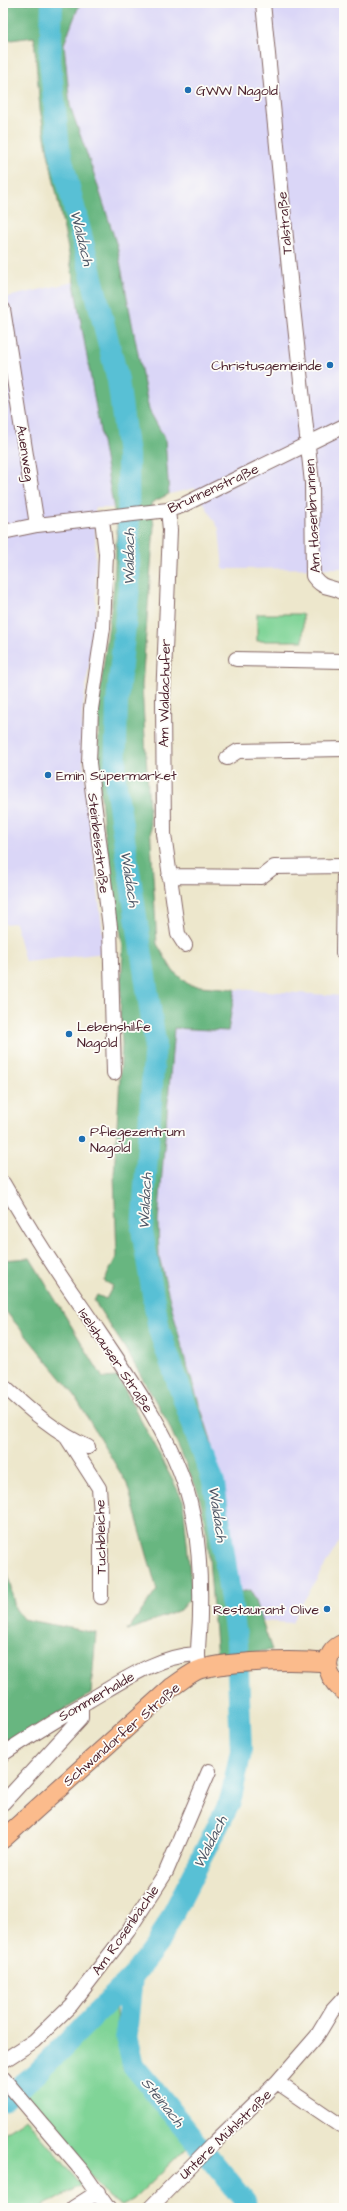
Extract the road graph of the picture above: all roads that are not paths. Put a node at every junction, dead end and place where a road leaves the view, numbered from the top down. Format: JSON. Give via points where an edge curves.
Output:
{"nodes":[{"id":1,"x":263,"y":3,"type":"edge"},
{"id":2,"x":3,"y":309,"type":"edge"},
{"id":3,"x":344,"y":426,"type":"edge"},
{"id":4,"x":307,"y":443,"type":"junction"},
{"id":5,"x":161,"y":511,"type":"junction"},
{"id":6,"x":102,"y":518,"type":"junction"},
{"id":7,"x":37,"y":525,"type":"junction"},
{"id":8,"x":3,"y":532,"type":"edge"},
{"id":9,"x":344,"y":593,"type":"edge"},
{"id":10,"x":236,"y":659,"type":"dead end"},
{"id":11,"x":344,"y":660,"type":"edge"},
{"id":12,"x":344,"y":750,"type":"edge"},
{"id":13,"x":227,"y":758,"type":"dead end"},
{"id":14,"x":344,"y":866,"type":"edge"},
{"id":15,"x":344,"y":872,"type":"edge"},
{"id":16,"x":169,"y":876,"type":"junction"},
{"id":17,"x":185,"y":946,"type":"dead end"},
{"id":18,"x":343,"y":952,"type":"edge"},
{"id":19,"x":114,"y":1073,"type":"dead end"},
{"id":20,"x":3,"y":1183,"type":"edge"},
{"id":21,"x":3,"y":1385,"type":"edge"},
{"id":22,"x":67,"y":1438,"type":"junction"},
{"id":23,"x":88,"y":1448,"type":"dead end"},
{"id":24,"x":101,"y":1597,"type":"dead end"},
{"id":25,"x":344,"y":1643,"type":"edge"},
{"id":26,"x":198,"y":1662,"type":"junction"},
{"id":27,"x":328,"y":1663,"type":"junction"},
{"id":28,"x":344,"y":1690,"type":"edge"},
{"id":29,"x":81,"y":1705,"type":"junction"},
{"id":30,"x":3,"y":1754,"type":"edge"},
{"id":31,"x":209,"y":1771,"type":"dead end"},
{"id":32,"x":3,"y":1803,"type":"edge"},
{"id":33,"x":3,"y":1839,"type":"edge"},
{"id":34,"x":344,"y":1998,"type":"edge"},
{"id":35,"x":3,"y":2061,"type":"edge"},
{"id":36,"x":3,"y":2078,"type":"edge"},
{"id":37,"x":277,"y":2082,"type":"junction"},
{"id":38,"x":344,"y":2125,"type":"edge"},
{"id":39,"x":98,"y":2192,"type":"junction"},
{"id":40,"x":73,"y":2208,"type":"edge"},
{"id":41,"x":108,"y":2208,"type":"edge"},
{"id":42,"x":150,"y":2208,"type":"edge"}],
"edges":[{"from":1,"to":4,"type":"street","name":"Talstraße"},
{"from":2,"to":7,"type":"street","name":"Auenweg"},
{"from":3,"to":4,"type":"street","name":"Brunnenstraße"},
{"from":4,"to":5,"type":"street","name":"Brunnenstraße","via":[[180,506]]},
{"from":4,"to":9,"type":"street","name":"Am Hasenbrunnen","via":[[312,484],[313,576],[324,587]]},
{"from":5,"to":6,"type":"street","name":"Brunnenstraße"},
{"from":5,"to":16,"type":"street","name":"Am Waldachufer","via":[[170,530],[162,698],[164,834]]},
{"from":6,"to":7,"type":"street","name":"Brunnenstraße"},
{"from":6,"to":19,"type":"street","name":"Steinbeisstraße","via":[[106,554],[103,628],[91,709],[89,763],[110,928]]},
{"from":7,"to":8,"type":"street","name":"Brunnenstraße"},
{"from":10,"to":11,"type":"street"},
{"from":12,"to":13,"type":"street","via":[[238,751]]},
{"from":14,"to":16,"type":"street","via":[[274,867],[261,877]]},
{"from":15,"to":18,"type":"street"},
{"from":16,"to":17,"type":"street","name":"Am Waldachufer","via":[[178,934]]},
{"from":20,"to":26,"type":"street","name":"Iselshauser Straße","via":[[35,1240],[127,1372],[153,1415],[177,1466],[190,1502],[200,1571]]},
{"from":21,"to":22,"type":"street","name":"Tuchbleiche","via":[[24,1405]]},
{"from":22,"to":23,"type":"street","name":"Tuchbleiche"},
{"from":22,"to":24,"type":"street","name":"Tuchbleiche","via":[[99,1488]]},
{"from":25,"to":27,"type":"main road","via":[[335,1649]]},
{"from":26,"to":27,"type":"main road","name":"Schwandorfer Straße","via":[[229,1665],[309,1661]]},
{"from":26,"to":29,"type":"street","name":"Sommerhalde","via":[[185,1654],[154,1664]]},
{"from":26,"to":33,"type":"main road","name":"Schwandorfer Straße"},
{"from":27,"to":28,"type":"main road","via":[[331,1679]]},
{"from":29,"to":30,"type":"street","name":"Sommerhalde"},
{"from":29,"to":32,"type":"street","via":[[81,1718]]},
{"from":31,"to":35,"type":"street","name":"Am Rosenbächle","via":[[166,1872],[128,1930],[71,2005],[34,2041]]},
{"from":34,"to":37,"type":"street","via":[[332,2011],[317,2036]]},
{"from":36,"to":39,"type":"street"},
{"from":37,"to":38,"type":"street","name":"Untere Mühlstraße","via":[[340,2125]]},
{"from":37,"to":42,"type":"street","name":"Untere Mühlstraße"},
{"from":39,"to":40,"type":"street"},
{"from":39,"to":41,"type":"street"}]}
